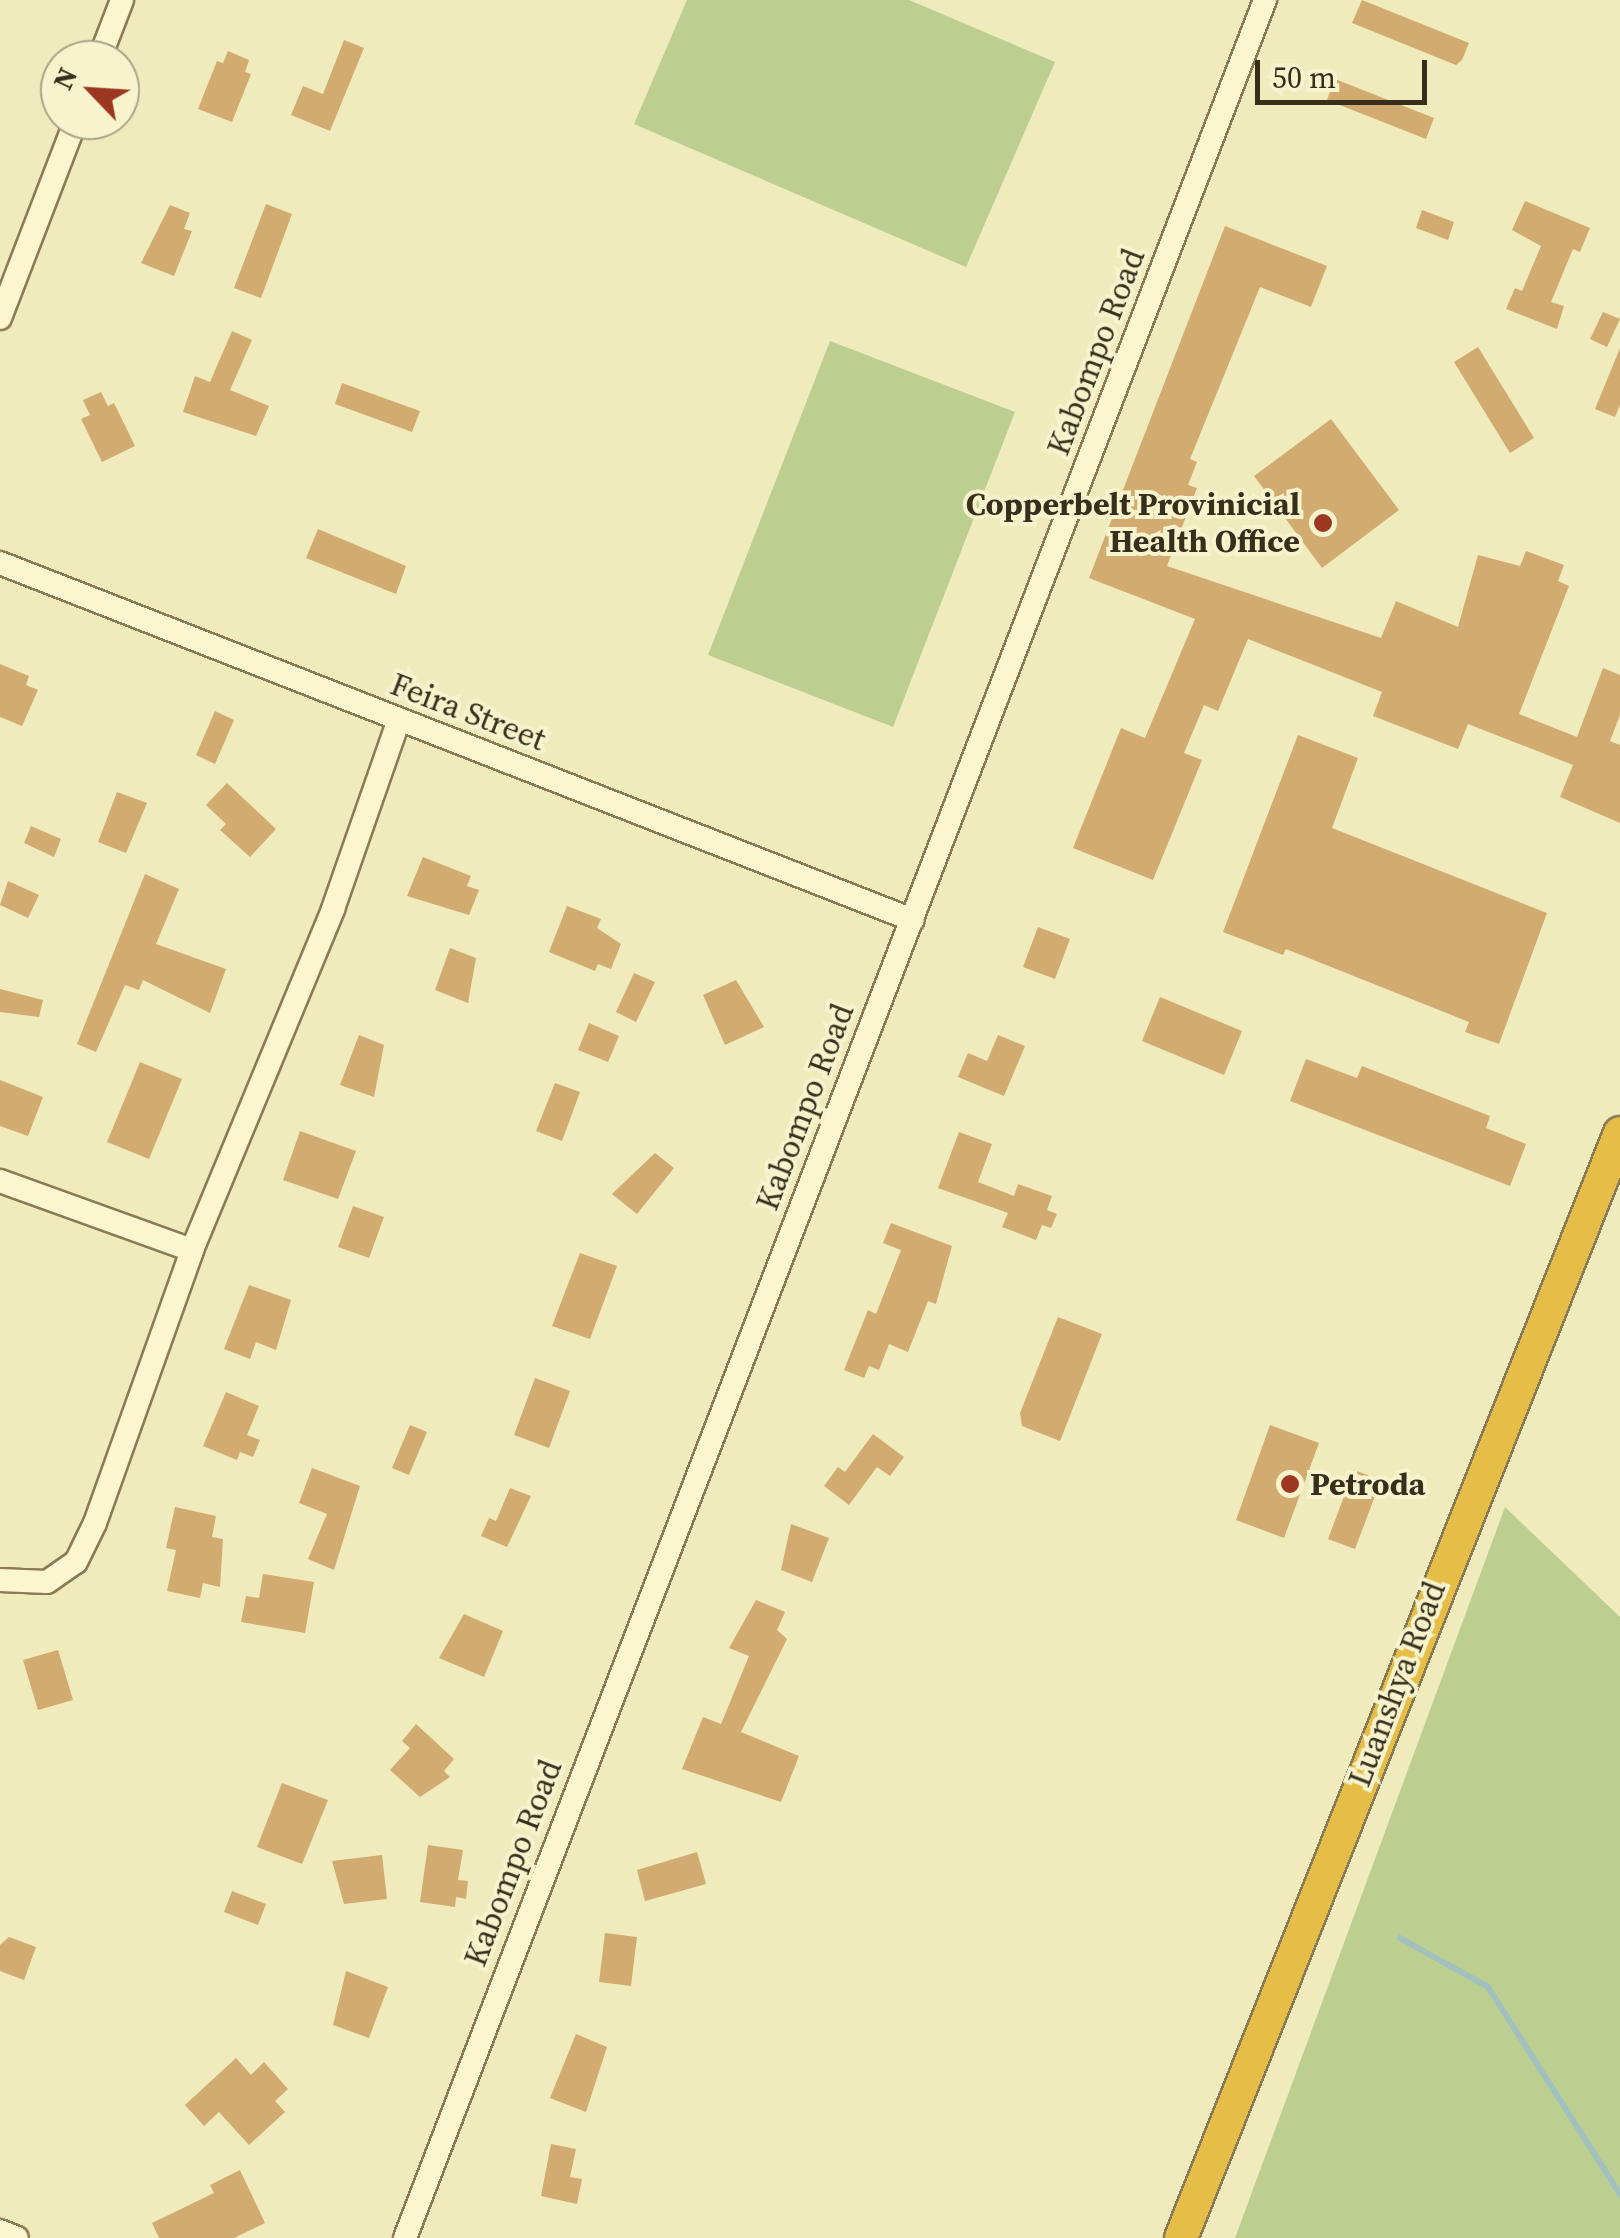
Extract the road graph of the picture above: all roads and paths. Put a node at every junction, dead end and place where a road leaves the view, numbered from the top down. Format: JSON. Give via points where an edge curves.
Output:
{"nodes":[{"id":1,"x":122,"y":0,"type":"edge"},
{"id":2,"x":1265,"y":0,"type":"edge"},
{"id":3,"x":107,"y":40,"type":"edge"},
{"id":4,"x":68,"y":140,"type":"edge"},
{"id":5,"x":0,"y":318,"type":"edge"},
{"id":6,"x":0,"y":564,"type":"edge"},
{"id":7,"x":400,"y":720,"type":"junction"},
{"id":8,"x":913,"y":920,"type":"junction"},
{"id":9,"x":1620,"y":1133,"type":"edge"},
{"id":10,"x":0,"y":1182,"type":"edge"},
{"id":11,"x":192,"y":1250,"type":"junction"},
{"id":12,"x":0,"y":1580,"type":"edge"},
{"id":13,"x":0,"y":2231,"type":"edge"},
{"id":14,"x":18,"y":2238,"type":"edge"},
{"id":15,"x":405,"y":2238,"type":"edge"},
{"id":16,"x":1181,"y":2238,"type":"edge"}],
"edges":[{"from":1,"to":3,"type":"street"},
{"from":2,"to":8,"type":"street","name":"Kabompo Road"},
{"from":4,"to":5,"type":"street"},
{"from":6,"to":7,"type":"street","name":"Feira Street"},
{"from":7,"to":8,"type":"street","name":"Feira Street"},
{"from":7,"to":11,"type":"street","via":[[334,909]]},
{"from":8,"to":15,"type":"street","name":"Kabompo Road"},
{"from":9,"to":16,"type":"highway","name":"Luanshya Road"},
{"from":10,"to":11,"type":"street"},
{"from":11,"to":12,"type":"street","via":[[76,1562],[47,1582]]},
{"from":13,"to":14,"type":"street"}]}
